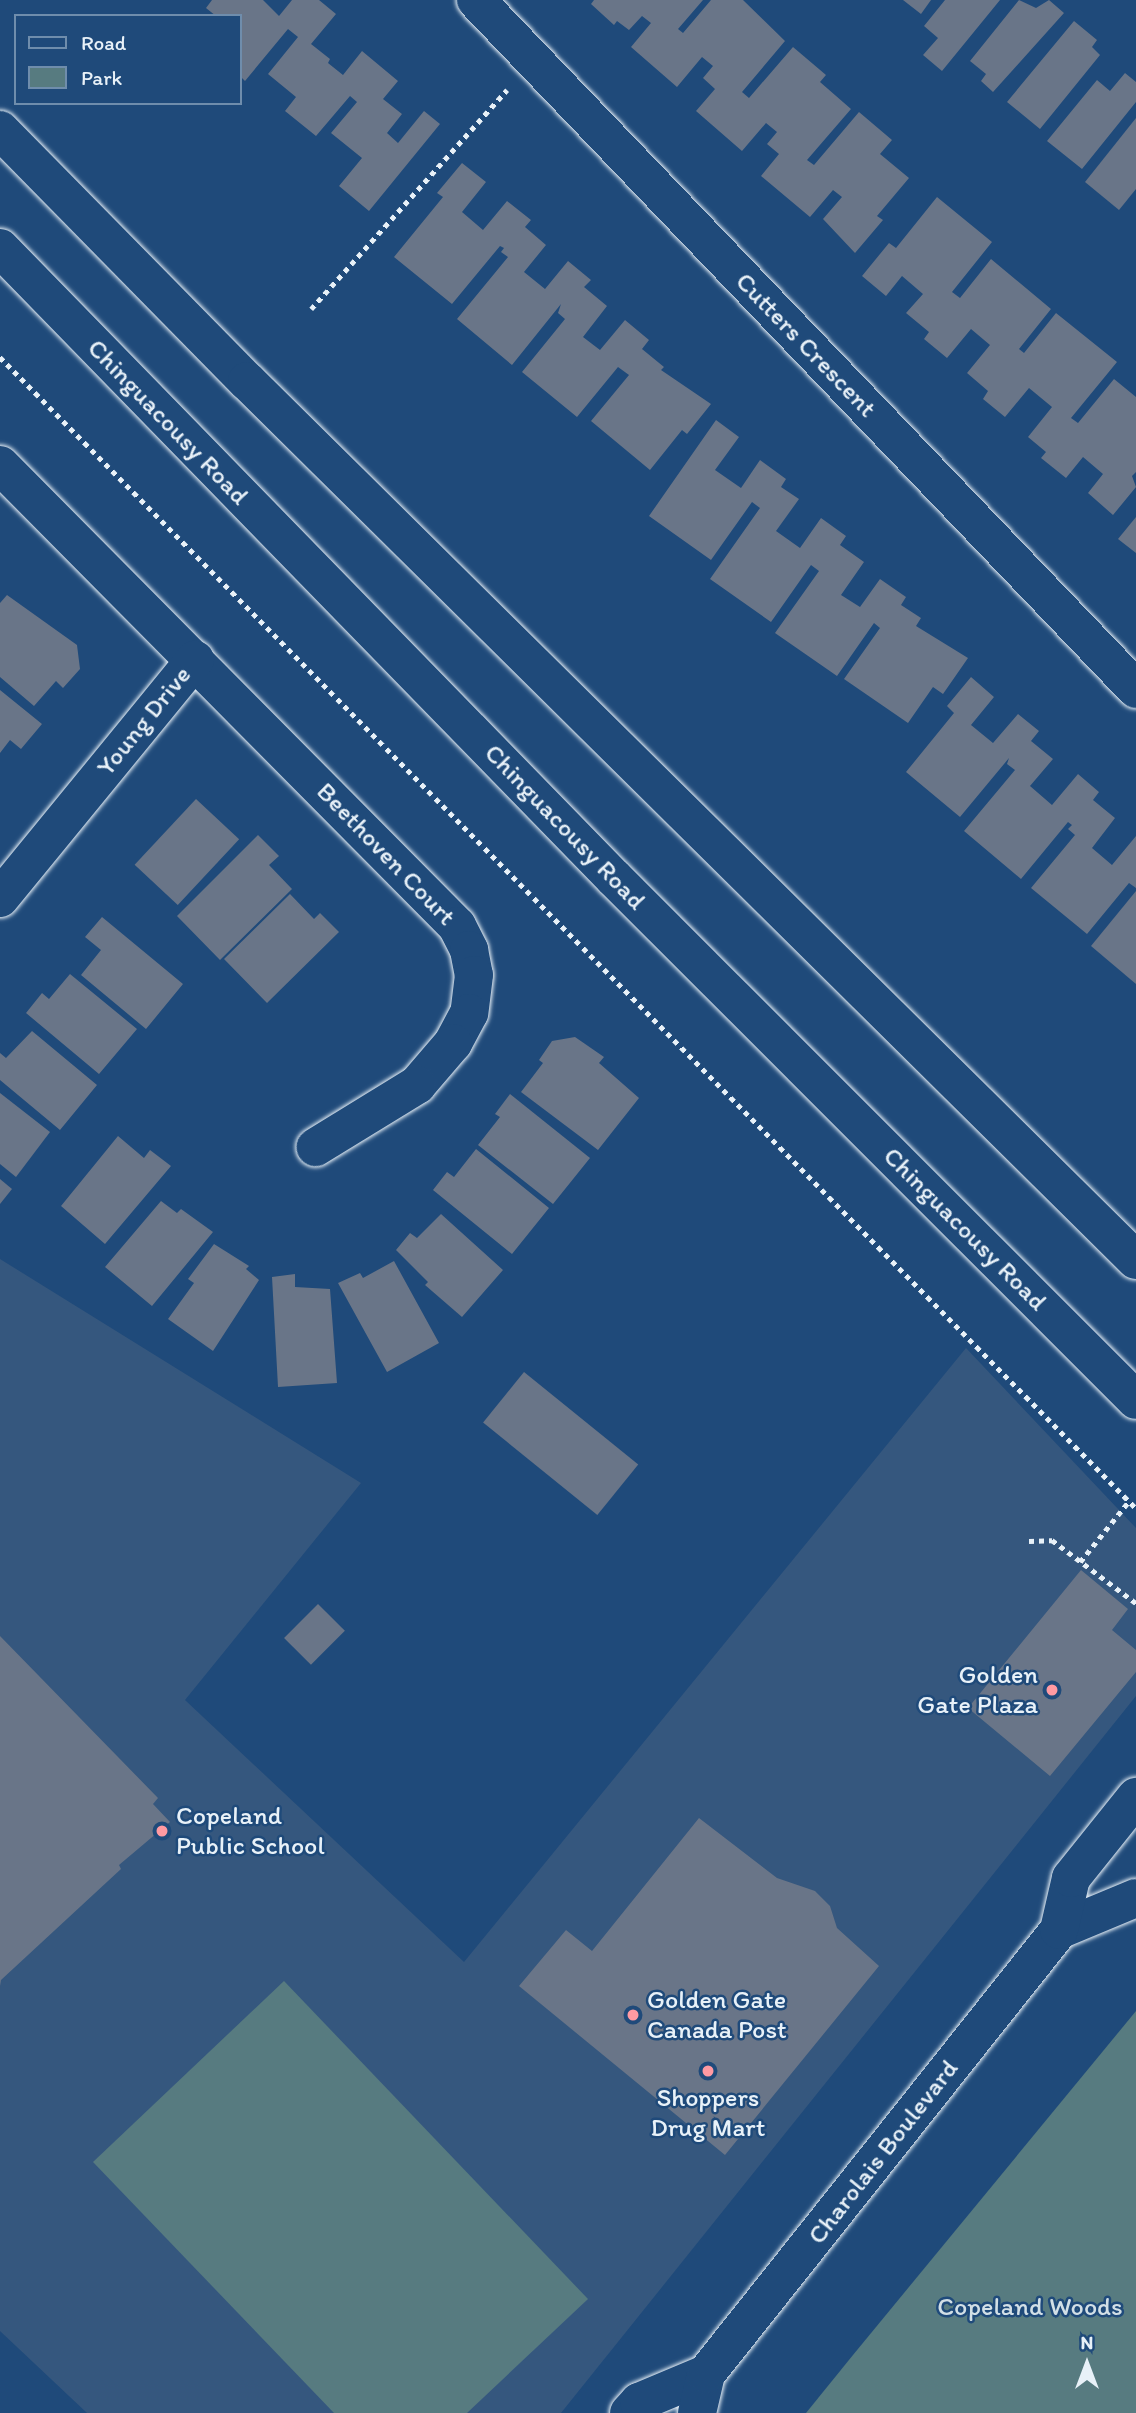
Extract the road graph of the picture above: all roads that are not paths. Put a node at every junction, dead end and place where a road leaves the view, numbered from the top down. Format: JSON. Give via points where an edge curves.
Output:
{"nodes":[{"id":1,"x":476,"y":0,"type":"edge"},
{"id":2,"x":0,"y":130,"type":"edge"},
{"id":3,"x":0,"y":248,"type":"edge"},
{"id":4,"x":0,"y":465,"type":"edge"},
{"id":5,"x":195,"y":660,"type":"junction"},
{"id":6,"x":1136,"y":690,"type":"edge"},
{"id":7,"x":0,"y":898,"type":"edge"},
{"id":8,"x":316,"y":1147,"type":"dead end"},
{"id":9,"x":1136,"y":1260,"type":"edge"},
{"id":10,"x":1136,"y":1401,"type":"edge"},
{"id":11,"x":1136,"y":1797,"type":"edge"},
{"id":12,"x":1136,"y":1898,"type":"edge"},
{"id":13,"x":1059,"y":1930,"type":"junction"},
{"id":14,"x":706,"y":2374,"type":"junction"},
{"id":15,"x":629,"y":2413,"type":"edge"},
{"id":16,"x":697,"y":2413,"type":"edge"}],
"edges":[{"from":1,"to":6,"type":"main road","name":"Cutters Crescent"},
{"from":2,"to":9,"type":"main road","via":[[247,381]]},
{"from":3,"to":10,"type":"main road","name":"Chinguacousy Road","via":[[614,878]]},
{"from":4,"to":5,"type":"main road","name":"Young Drive"},
{"from":5,"to":7,"type":"main road","name":"Young Drive"},
{"from":5,"to":8,"type":"main road","name":"Beethoven Court","via":[[457,926],[469,950],[474,975],[469,1013],[453,1043],[416,1084]]},
{"from":11,"to":13,"type":"main road","name":"Charolais Boulevard","via":[[1071,1878]]},
{"from":12,"to":13,"type":"main road","name":"Charolais Boulevard"},
{"from":13,"to":14,"type":"main road","name":"Charolais Boulevard"},
{"from":14,"to":15,"type":"main road","name":"Charolais Boulevard","via":[[639,2402]]},
{"from":14,"to":16,"type":"main road","name":"Charolais Boulevard"}]}
